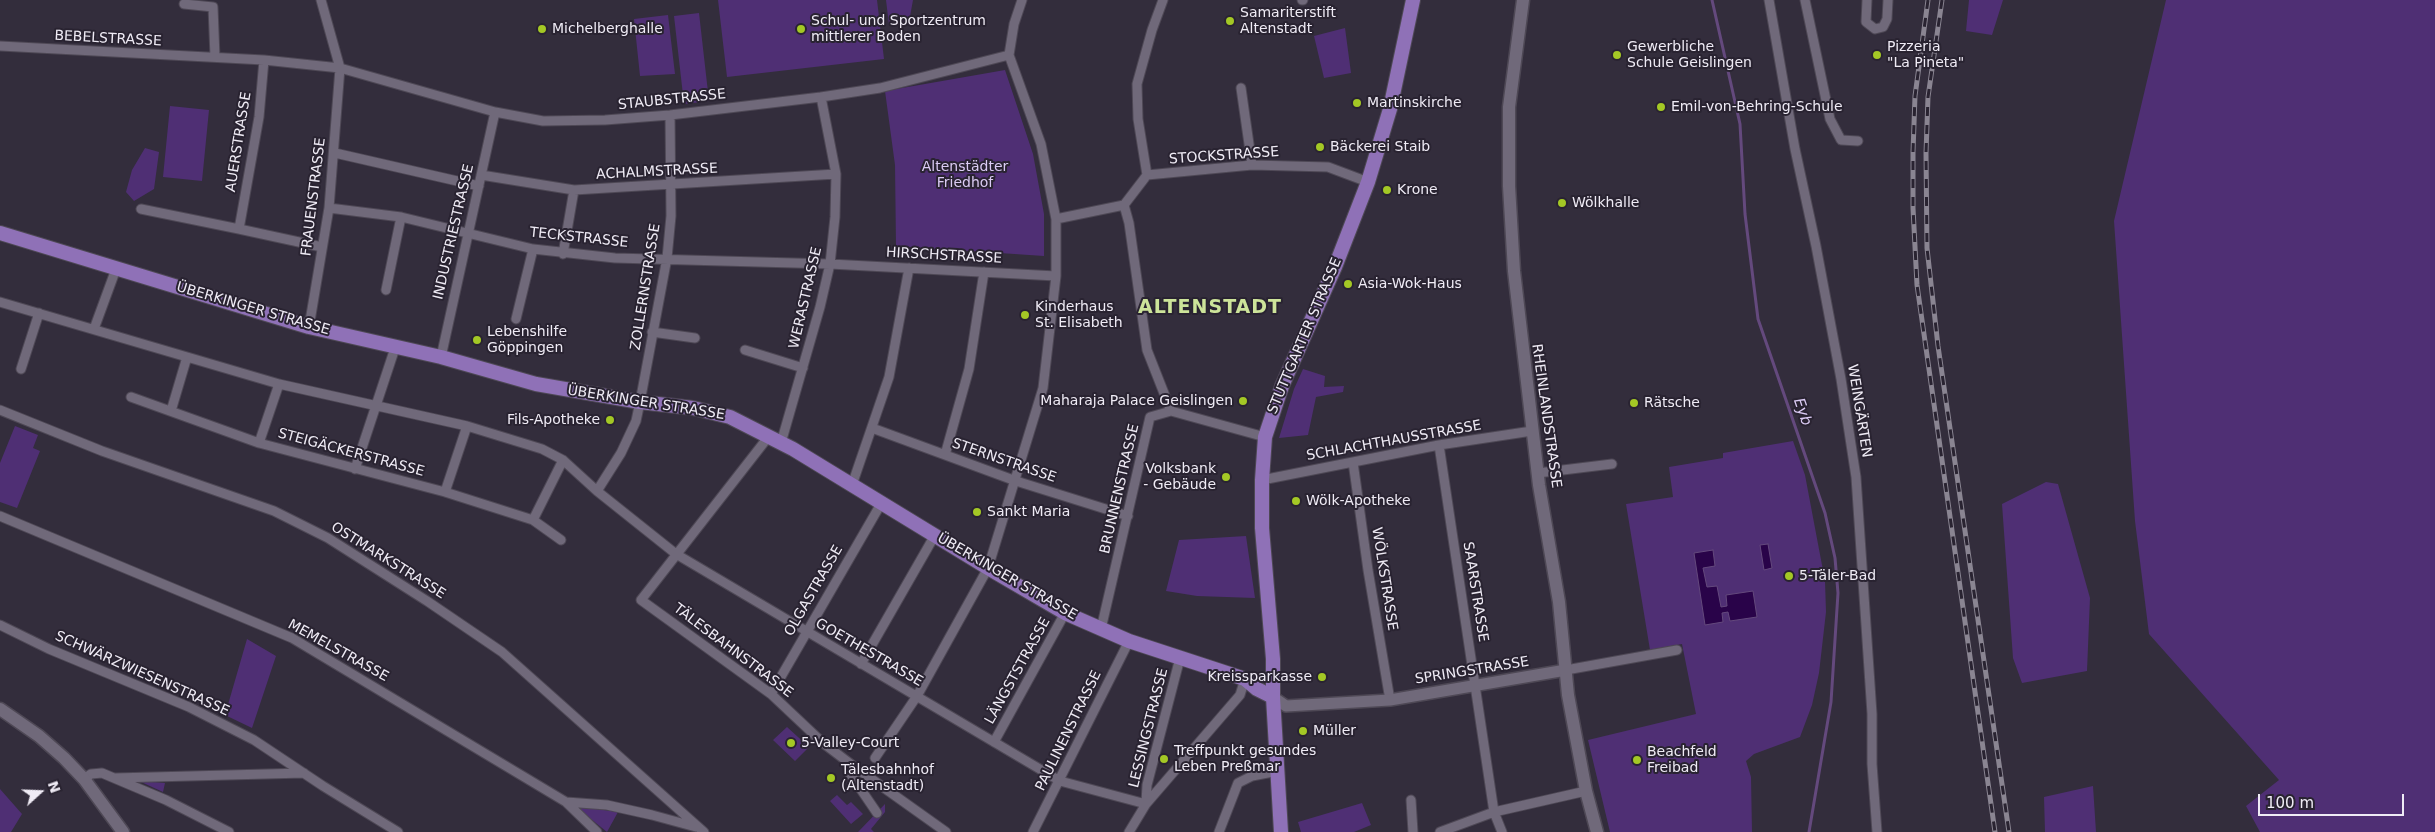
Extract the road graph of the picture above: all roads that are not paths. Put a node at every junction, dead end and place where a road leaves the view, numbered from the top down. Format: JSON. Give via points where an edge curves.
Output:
{"nodes":[{"id":1,"x":321,"y":0,"type":"edge"},
{"id":2,"x":1022,"y":0,"type":"edge"},
{"id":3,"x":1163,"y":0,"type":"edge"},
{"id":4,"x":1413,"y":0,"type":"edge"},
{"id":5,"x":1523,"y":0,"type":"edge"},
{"id":6,"x":1769,"y":0,"type":"edge"},
{"id":7,"x":1805,"y":0,"type":"edge"},
{"id":8,"x":1867,"y":0,"type":"edge"},
{"id":9,"x":1888,"y":0,"type":"edge"},
{"id":10,"x":184,"y":4,"type":"dead end"},
{"id":11,"x":0,"y":46,"type":"edge"},
{"id":12,"x":1009,"y":55,"type":"junction"},
{"id":13,"x":215,"y":58,"type":"junction"},
{"id":14,"x":264,"y":60,"type":"junction"},
{"id":15,"x":340,"y":68,"type":"junction"},
{"id":16,"x":1241,"y":88,"type":"dead end"},
{"id":17,"x":822,"y":97,"type":"junction"},
{"id":18,"x":495,"y":112,"type":"junction"},
{"id":19,"x":670,"y":115,"type":"junction"},
{"id":20,"x":1858,"y":141,"type":"dead end"},
{"id":21,"x":334,"y":153,"type":"junction"},
{"id":22,"x":1252,"y":165,"type":"junction"},
{"id":23,"x":836,"y":174,"type":"junction"},
{"id":24,"x":481,"y":175,"type":"junction"},
{"id":25,"x":1147,"y":176,"type":"junction"},
{"id":26,"x":1368,"y":182,"type":"junction"},
{"id":27,"x":479,"y":186,"type":"junction"},
{"id":28,"x":671,"y":186,"type":"junction"},
{"id":29,"x":574,"y":190,"type":"junction"},
{"id":30,"x":1124,"y":205,"type":"junction"},
{"id":31,"x":329,"y":208,"type":"junction"},
{"id":32,"x":141,"y":209,"type":"dead end"},
{"id":33,"x":400,"y":217,"type":"junction"},
{"id":34,"x":1056,"y":219,"type":"junction"},
{"id":35,"x":239,"y":229,"type":"junction"},
{"id":36,"x":467,"y":232,"type":"junction"},
{"id":37,"x":0,"y":233,"type":"edge"},
{"id":38,"x":322,"y":247,"type":"junction"},
{"id":39,"x":533,"y":249,"type":"junction"},
{"id":40,"x":563,"y":254,"type":"junction"},
{"id":41,"x":667,"y":258,"type":"junction"},
{"id":42,"x":830,"y":264,"type":"junction"},
{"id":43,"x":909,"y":268,"type":"junction"},
{"id":44,"x":116,"y":269,"type":"junction"},
{"id":45,"x":984,"y":272,"type":"junction"},
{"id":46,"x":1056,"y":276,"type":"junction"},
{"id":47,"x":386,"y":290,"type":"dead end"},
{"id":48,"x":0,"y":302,"type":"edge"},
{"id":49,"x":39,"y":313,"type":"junction"},
{"id":50,"x":516,"y":319,"type":"dead end"},
{"id":51,"x":309,"y":327,"type":"junction"},
{"id":52,"x":94,"y":329,"type":"junction"},
{"id":53,"x":652,"y":332,"type":"junction"},
{"id":54,"x":695,"y":338,"type":"dead end"},
{"id":55,"x":395,"y":348,"type":"junction"},
{"id":56,"x":745,"y":350,"type":"dead end"},
{"id":57,"x":187,"y":357,"type":"junction"},
{"id":58,"x":440,"y":357,"type":"junction"},
{"id":59,"x":803,"y":368,"type":"junction"},
{"id":60,"x":21,"y":369,"type":"dead end"},
{"id":61,"x":279,"y":384,"type":"junction"},
{"id":62,"x":131,"y":397,"type":"dead end"},
{"id":63,"x":640,"y":402,"type":"junction"},
{"id":64,"x":376,"y":406,"type":"junction"},
{"id":65,"x":0,"y":410,"type":"edge"},
{"id":66,"x":171,"y":411,"type":"junction"},
{"id":67,"x":1171,"y":411,"type":"junction"},
{"id":68,"x":466,"y":426,"type":"junction"},
{"id":69,"x":872,"y":428,"type":"junction"},
{"id":70,"x":1532,"y":431,"type":"junction"},
{"id":71,"x":1266,"y":437,"type":"junction"},
{"id":72,"x":775,"y":439,"type":"junction"},
{"id":73,"x":259,"y":443,"type":"junction"},
{"id":74,"x":1439,"y":445,"type":"junction"},
{"id":75,"x":945,"y":455,"type":"junction"},
{"id":76,"x":563,"y":460,"type":"junction"},
{"id":77,"x":1353,"y":462,"type":"junction"},
{"id":78,"x":1612,"y":464,"type":"dead end"},
{"id":79,"x":355,"y":469,"type":"junction"},
{"id":80,"x":1538,"y":473,"type":"junction"},
{"id":81,"x":1262,"y":480,"type":"junction"},
{"id":82,"x":1016,"y":481,"type":"junction"},
{"id":83,"x":852,"y":485,"type":"junction"},
{"id":84,"x":597,"y":490,"type":"junction"},
{"id":85,"x":445,"y":492,"type":"junction"},
{"id":86,"x":882,"y":502,"type":"junction"},
{"id":87,"x":0,"y":516,"type":"edge"},
{"id":88,"x":1128,"y":516,"type":"junction"},
{"id":89,"x":533,"y":520,"type":"junction"},
{"id":90,"x":935,"y":535,"type":"junction"},
{"id":91,"x":561,"y":540,"type":"dead end"},
{"id":92,"x":676,"y":554,"type":"junction"},
{"id":93,"x":988,"y":568,"type":"junction"},
{"id":94,"x":641,"y":600,"type":"joint"},
{"id":95,"x":1065,"y":613,"type":"junction"},
{"id":96,"x":0,"y":625,"type":"edge"},
{"id":97,"x":1101,"y":629,"type":"junction"},
{"id":98,"x":806,"y":632,"type":"junction"},
{"id":99,"x":1129,"y":642,"type":"junction"},
{"id":100,"x":1677,"y":650,"type":"dead end"},
{"id":101,"x":1180,"y":658,"type":"junction"},
{"id":102,"x":861,"y":664,"type":"junction"},
{"id":103,"x":1566,"y":670,"type":"junction"},
{"id":104,"x":1245,"y":679,"type":"junction"},
{"id":105,"x":1476,"y":687,"type":"junction"},
{"id":106,"x":771,"y":694,"type":"junction"},
{"id":107,"x":917,"y":696,"type":"junction"},
{"id":108,"x":1273,"y":697,"type":"junction"},
{"id":109,"x":1390,"y":700,"type":"junction"},
{"id":110,"x":0,"y":710,"type":"edge"},
{"id":111,"x":994,"y":742,"type":"junction"},
{"id":112,"x":874,"y":758,"type":"dead end"},
{"id":113,"x":852,"y":766,"type":"junction"},
{"id":114,"x":1278,"y":771,"type":"junction"},
{"id":115,"x":305,"y":773,"type":"junction"},
{"id":116,"x":115,"y":778,"type":"junction"},
{"id":117,"x":84,"y":779,"type":"junction"},
{"id":118,"x":1060,"y":781,"type":"junction"},
{"id":119,"x":1586,"y":791,"type":"junction"},
{"id":120,"x":1410,"y":800,"type":"dead end"},
{"id":121,"x":566,"y":802,"type":"junction"},
{"id":122,"x":1146,"y":804,"type":"junction"},
{"id":123,"x":877,"y":812,"type":"dead end"},
{"id":124,"x":1494,"y":812,"type":"junction"},
{"id":125,"x":701,"y":830,"type":"edge"},
{"id":126,"x":123,"y":832,"type":"edge"},
{"id":127,"x":229,"y":832,"type":"edge"},
{"id":128,"x":398,"y":832,"type":"edge"},
{"id":129,"x":597,"y":832,"type":"edge"},
{"id":130,"x":946,"y":832,"type":"edge"},
{"id":131,"x":1034,"y":832,"type":"edge"},
{"id":132,"x":1130,"y":832,"type":"edge"},
{"id":133,"x":1219,"y":832,"type":"edge"},
{"id":134,"x":1281,"y":832,"type":"edge"},
{"id":135,"x":1413,"y":832,"type":"edge"},
{"id":136,"x":1440,"y":832,"type":"edge"},
{"id":137,"x":1502,"y":832,"type":"edge"},
{"id":138,"x":1597,"y":832,"type":"edge"},
{"id":139,"x":1878,"y":832,"type":"edge"}],
"edges":[{"from":1,"to":15,"type":"street","name":"FRAUENSTRASSE"},
{"from":2,"to":12,"type":"street"},
{"from":3,"to":25,"type":"street","via":[[1137,84],[1138,119]]},
{"from":4,"to":26,"type":"main road","name":"STUTTGARTER STRASSE","via":[[1390,109]]},
{"from":5,"to":70,"type":"main road","name":"RHEINLANDSTRASSE","via":[[1510,98],[1508,186]]},
{"from":6,"to":139,"type":"street","name":"WEINGÄRTEN","via":[[1841,379],[1856,477]]},
{"from":7,"to":20,"type":"street","via":[[1830,119],[1841,140]]},
{"from":8,"to":9,"type":"street","via":[[1866,22],[1875,29],[1883,27],[1887,19]]},
{"from":10,"to":13,"type":"street","via":[[213,7]]},
{"from":11,"to":13,"type":"street","name":"BEBELSTRASSE"},
{"from":12,"to":17,"type":"street","name":"STAUBSTRASSE","via":[[880,88]]},
{"from":12,"to":34,"type":"street","via":[[1040,144]]},
{"from":13,"to":14,"type":"street","name":"BEBELSTRASSE"},
{"from":14,"to":15,"type":"street","name":"BEBELSTRASSE"},
{"from":14,"to":35,"type":"street","name":"AUERSTRASSE","via":[[259,117]]},
{"from":15,"to":18,"type":"street","name":"STAUBSTRASSE"},
{"from":15,"to":21,"type":"street","name":"FRAUENSTRASSE"},
{"from":16,"to":22,"type":"street"},
{"from":17,"to":19,"type":"street","name":"STAUBSTRASSE"},
{"from":17,"to":23,"type":"street","name":"WERASTRASSE"},
{"from":18,"to":19,"type":"street","name":"STAUBSTRASSE","via":[[543,121]]},
{"from":18,"to":24,"type":"street","name":"INDUSTRIESTRASSE"},
{"from":19,"to":28,"type":"street","name":"ZOLLERNSTRASSE"},
{"from":21,"to":27,"type":"street"},
{"from":21,"to":31,"type":"street","name":"FRAUENSTRASSE"},
{"from":22,"to":25,"type":"street","name":"STOCKSTRASSE"},
{"from":22,"to":26,"type":"street","name":"STOCKSTRASSE","via":[[1328,167]]},
{"from":23,"to":28,"type":"street","name":"ACHALMSTRASSE"},
{"from":23,"to":42,"type":"street","name":"WERASTRASSE"},
{"from":24,"to":27,"type":"street","name":"INDUSTRIESTRASSE"},
{"from":24,"to":29,"type":"street","name":"ACHALMSTRASSE"},
{"from":25,"to":30,"type":"street"},
{"from":26,"to":71,"type":"main road","name":"STUTTGARTER STRASSE","via":[[1335,267],[1282,386]]},
{"from":27,"to":36,"type":"street","name":"INDUSTRIESTRASSE"},
{"from":28,"to":29,"type":"street","name":"ACHALMSTRASSE"},
{"from":28,"to":41,"type":"street","name":"ZOLLERNSTRASSE"},
{"from":29,"to":40,"type":"street"},
{"from":30,"to":34,"type":"street"},
{"from":30,"to":67,"type":"street","via":[[1147,350]]},
{"from":31,"to":33,"type":"street","name":"TECKSTRASSE"},
{"from":31,"to":38,"type":"street","name":"FRAUENSTRASSE"},
{"from":32,"to":35,"type":"street"},
{"from":33,"to":36,"type":"street","name":"TECKSTRASSE"},
{"from":33,"to":47,"type":"street"},
{"from":34,"to":46,"type":"street"},
{"from":35,"to":38,"type":"street"},
{"from":36,"to":39,"type":"street","name":"TECKSTRASSE"},
{"from":36,"to":58,"type":"street","name":"INDUSTRIESTRASSE"},
{"from":37,"to":44,"type":"main road","name":"ÜBERKINGER STRASSE"},
{"from":38,"to":51,"type":"street","name":"FRAUENSTRASSE"},
{"from":39,"to":40,"type":"street","name":"TECKSTRASSE"},
{"from":39,"to":50,"type":"street"},
{"from":40,"to":41,"type":"street","name":"TECKSTRASSE"},
{"from":41,"to":42,"type":"street","name":"TECKSTRASSE"},
{"from":41,"to":53,"type":"street","name":"ZOLLERNSTRASSE"},
{"from":42,"to":43,"type":"street","name":"HIRSCHSTRASSE"},
{"from":42,"to":59,"type":"street","name":"WERASTRASSE"},
{"from":43,"to":45,"type":"street","name":"HIRSCHSTRASSE"},
{"from":43,"to":69,"type":"street","via":[[889,377]]},
{"from":44,"to":51,"type":"main road","name":"ÜBERKINGER STRASSE"},
{"from":44,"to":52,"type":"street"},
{"from":45,"to":46,"type":"street","name":"HIRSCHSTRASSE"},
{"from":45,"to":75,"type":"street","via":[[969,369]]},
{"from":46,"to":82,"type":"street","via":[[1043,388]]},
{"from":48,"to":49,"type":"street","name":"GOETHESTRASSE"},
{"from":49,"to":52,"type":"street","name":"GOETHESTRASSE"},
{"from":49,"to":60,"type":"street"},
{"from":51,"to":55,"type":"main road","name":"ÜBERKINGER STRASSE"},
{"from":52,"to":57,"type":"street","name":"GOETHESTRASSE"},
{"from":53,"to":54,"type":"street"},
{"from":53,"to":63,"type":"street","name":"ZOLLERNSTRASSE"},
{"from":55,"to":58,"type":"main road","name":"ÜBERKINGER STRASSE"},
{"from":55,"to":64,"type":"street"},
{"from":56,"to":59,"type":"street"},
{"from":57,"to":61,"type":"street","name":"GOETHESTRASSE"},
{"from":57,"to":66,"type":"street"},
{"from":58,"to":63,"type":"main road","name":"ÜBERKINGER STRASSE","via":[[536,384]]},
{"from":59,"to":72,"type":"street","name":"WERASTRASSE"},
{"from":61,"to":64,"type":"street","name":"GOETHESTRASSE"},
{"from":61,"to":73,"type":"street"},
{"from":62,"to":66,"type":"street","name":"STEIGÄCKERSTRASSE"},
{"from":63,"to":72,"type":"main road","name":"ÜBERKINGER STRASSE","via":[[720,414]]},
{"from":63,"to":84,"type":"street","name":"ZOLLERNSTRASSE","via":[[636,420],[621,452]]},
{"from":64,"to":68,"type":"street","name":"GOETHESTRASSE"},
{"from":64,"to":79,"type":"street"},
{"from":65,"to":125,"type":"street","name":"OSTMARKSTRASSE","via":[[102,451],[274,512],[328,538],[502,652]]},
{"from":66,"to":73,"type":"street","name":"STEIGÄCKERSTRASSE"},
{"from":67,"to":71,"type":"street"},
{"from":67,"to":88,"type":"street","name":"BRUNNENSTRASSE","via":[[1150,418]]},
{"from":68,"to":76,"type":"street","name":"GOETHESTRASSE","via":[[542,449]]},
{"from":68,"to":85,"type":"street"},
{"from":69,"to":75,"type":"street","name":"STERNSTRASSE"},
{"from":69,"to":83,"type":"street"},
{"from":70,"to":74,"type":"street","name":"SCHLACHTHAUSSTRASSE"},
{"from":70,"to":80,"type":"main road","name":"RHEINLANDSTRASSE"},
{"from":71,"to":81,"type":"main road","name":"STUTTGARTER STRASSE"},
{"from":72,"to":83,"type":"main road","name":"ÜBERKINGER STRASSE"},
{"from":72,"to":92,"type":"street","name":"WERASTRASSE"},
{"from":73,"to":79,"type":"street","name":"STEIGÄCKERSTRASSE"},
{"from":74,"to":77,"type":"street","name":"SCHLACHTHAUSSTRASSE"},
{"from":74,"to":105,"type":"street","name":"SAARSTRASSE"},
{"from":75,"to":82,"type":"street","name":"STERNSTRASSE"},
{"from":76,"to":84,"type":"street","name":"GOETHESTRASSE"},
{"from":76,"to":89,"type":"street"},
{"from":77,"to":81,"type":"street","name":"SCHLACHTHAUSSTRASSE"},
{"from":77,"to":109,"type":"street","name":"WÖLKSTRASSE"},
{"from":78,"to":80,"type":"street"},
{"from":79,"to":85,"type":"street","name":"STEIGÄCKERSTRASSE"},
{"from":80,"to":103,"type":"main road","name":"RHEINLANDSTRASSE","via":[[1560,602]]},
{"from":81,"to":108,"type":"main road","name":"STUTTGARTER STRASSE"},
{"from":82,"to":88,"type":"street","name":"STERNSTRASSE"},
{"from":82,"to":93,"type":"street"},
{"from":83,"to":86,"type":"main road","name":"ÜBERKINGER STRASSE"},
{"from":84,"to":92,"type":"street","name":"GOETHESTRASSE"},
{"from":85,"to":89,"type":"street","name":"STEIGÄCKERSTRASSE"},
{"from":86,"to":90,"type":"main road","name":"ÜBERKINGER STRASSE"},
{"from":86,"to":98,"type":"street","name":"OLGASTRASSE"},
{"from":87,"to":121,"type":"street","name":"MEMELSTRASSE","via":[[292,638]]},
{"from":88,"to":97,"type":"street","name":"BRUNNENSTRASSE"},
{"from":89,"to":91,"type":"street","name":"STEIGÄCKERSTRASSE"},
{"from":90,"to":93,"type":"main road","name":"ÜBERKINGER STRASSE"},
{"from":90,"to":102,"type":"street"},
{"from":92,"to":94,"type":"street","name":"WERASTRASSE"},
{"from":92,"to":98,"type":"street","name":"GOETHESTRASSE"},
{"from":93,"to":95,"type":"main road","name":"ÜBERKINGER STRASSE"},
{"from":93,"to":107,"type":"street"},
{"from":94,"to":106,"type":"street","name":"TÄLESBAHNSTRASSE"},
{"from":95,"to":97,"type":"main road","name":"ÜBERKINGER STRASSE"},
{"from":95,"to":111,"type":"street","name":"LÄNGSTSTRASSE"},
{"from":96,"to":115,"type":"street","name":"SCHWÄRZWIESENSTRASSE","via":[[49,649],[189,707],[254,740]]},
{"from":97,"to":99,"type":"main road","name":"ÜBERKINGER STRASSE"},
{"from":98,"to":102,"type":"street","name":"GOETHESTRASSE"},
{"from":98,"to":106,"type":"street","name":"OLGASTRASSE"},
{"from":99,"to":101,"type":"main road","name":"ÜBERKINGER STRASSE"},
{"from":99,"to":118,"type":"street","name":"PAULINENSTRASSE"},
{"from":100,"to":103,"type":"street","name":"SPRINGSTRASSE"},
{"from":101,"to":104,"type":"main road","name":"ÜBERKINGER STRASSE"},
{"from":101,"to":122,"type":"street","name":"LESSINGSTRASSE","via":[[1147,785]]},
{"from":102,"to":107,"type":"street","name":"GOETHESTRASSE"},
{"from":103,"to":105,"type":"street","name":"SPRINGSTRASSE"},
{"from":103,"to":119,"type":"main road","name":"RHEINLANDSTRASSE"},
{"from":104,"to":108,"type":"main road","name":"ÜBERKINGER STRASSE"},
{"from":104,"to":122,"type":"street","via":[[1240,695]]},
{"from":105,"to":109,"type":"street","name":"SPRINGSTRASSE"},
{"from":105,"to":124,"type":"street","name":"SAARSTRASSE"},
{"from":106,"to":113,"type":"street","name":"TÄLESBAHNSTRASSE"},
{"from":107,"to":111,"type":"street","name":"GOETHESTRASSE"},
{"from":107,"to":112,"type":"street"},
{"from":108,"to":109,"type":"street","name":"SPRINGSTRASSE","via":[[1286,706]]},
{"from":108,"to":114,"type":"main road","name":"STUTTGARTER STRASSE"},
{"from":110,"to":117,"type":"main road","via":[[39,736]]},
{"from":111,"to":118,"type":"street","name":"GOETHESTRASSE"},
{"from":113,"to":123,"type":"street","via":[[849,772]]},
{"from":113,"to":130,"type":"street","name":"TÄLESBAHNSTRASSE"},
{"from":114,"to":133,"type":"street","via":[[1252,776],[1238,783]]},
{"from":114,"to":134,"type":"main road","name":"STUTTGARTER STRASSE"},
{"from":115,"to":116,"type":"street"},
{"from":115,"to":128,"type":"street","name":"SCHWÄRZWIESENSTRASSE"},
{"from":116,"to":117,"type":"street","via":[[102,773]]},
{"from":116,"to":127,"type":"street"},
{"from":117,"to":126,"type":"main road"},
{"from":118,"to":122,"type":"street","name":"GOETHESTRASSE"},
{"from":118,"to":131,"type":"street","name":"PAULINENSTRASSE"},
{"from":119,"to":124,"type":"street"},
{"from":119,"to":138,"type":"main road","name":"RHEINLANDSTRASSE"},
{"from":120,"to":135,"type":"street"},
{"from":121,"to":125,"type":"street","name":"MEMELSTRASSE","via":[[607,805],[652,814]]},
{"from":121,"to":129,"type":"street","name":"MEMELSTRASSE"},
{"from":122,"to":132,"type":"street"},
{"from":124,"to":136,"type":"street"},
{"from":124,"to":137,"type":"street","name":"SAARSTRASSE"}]}
